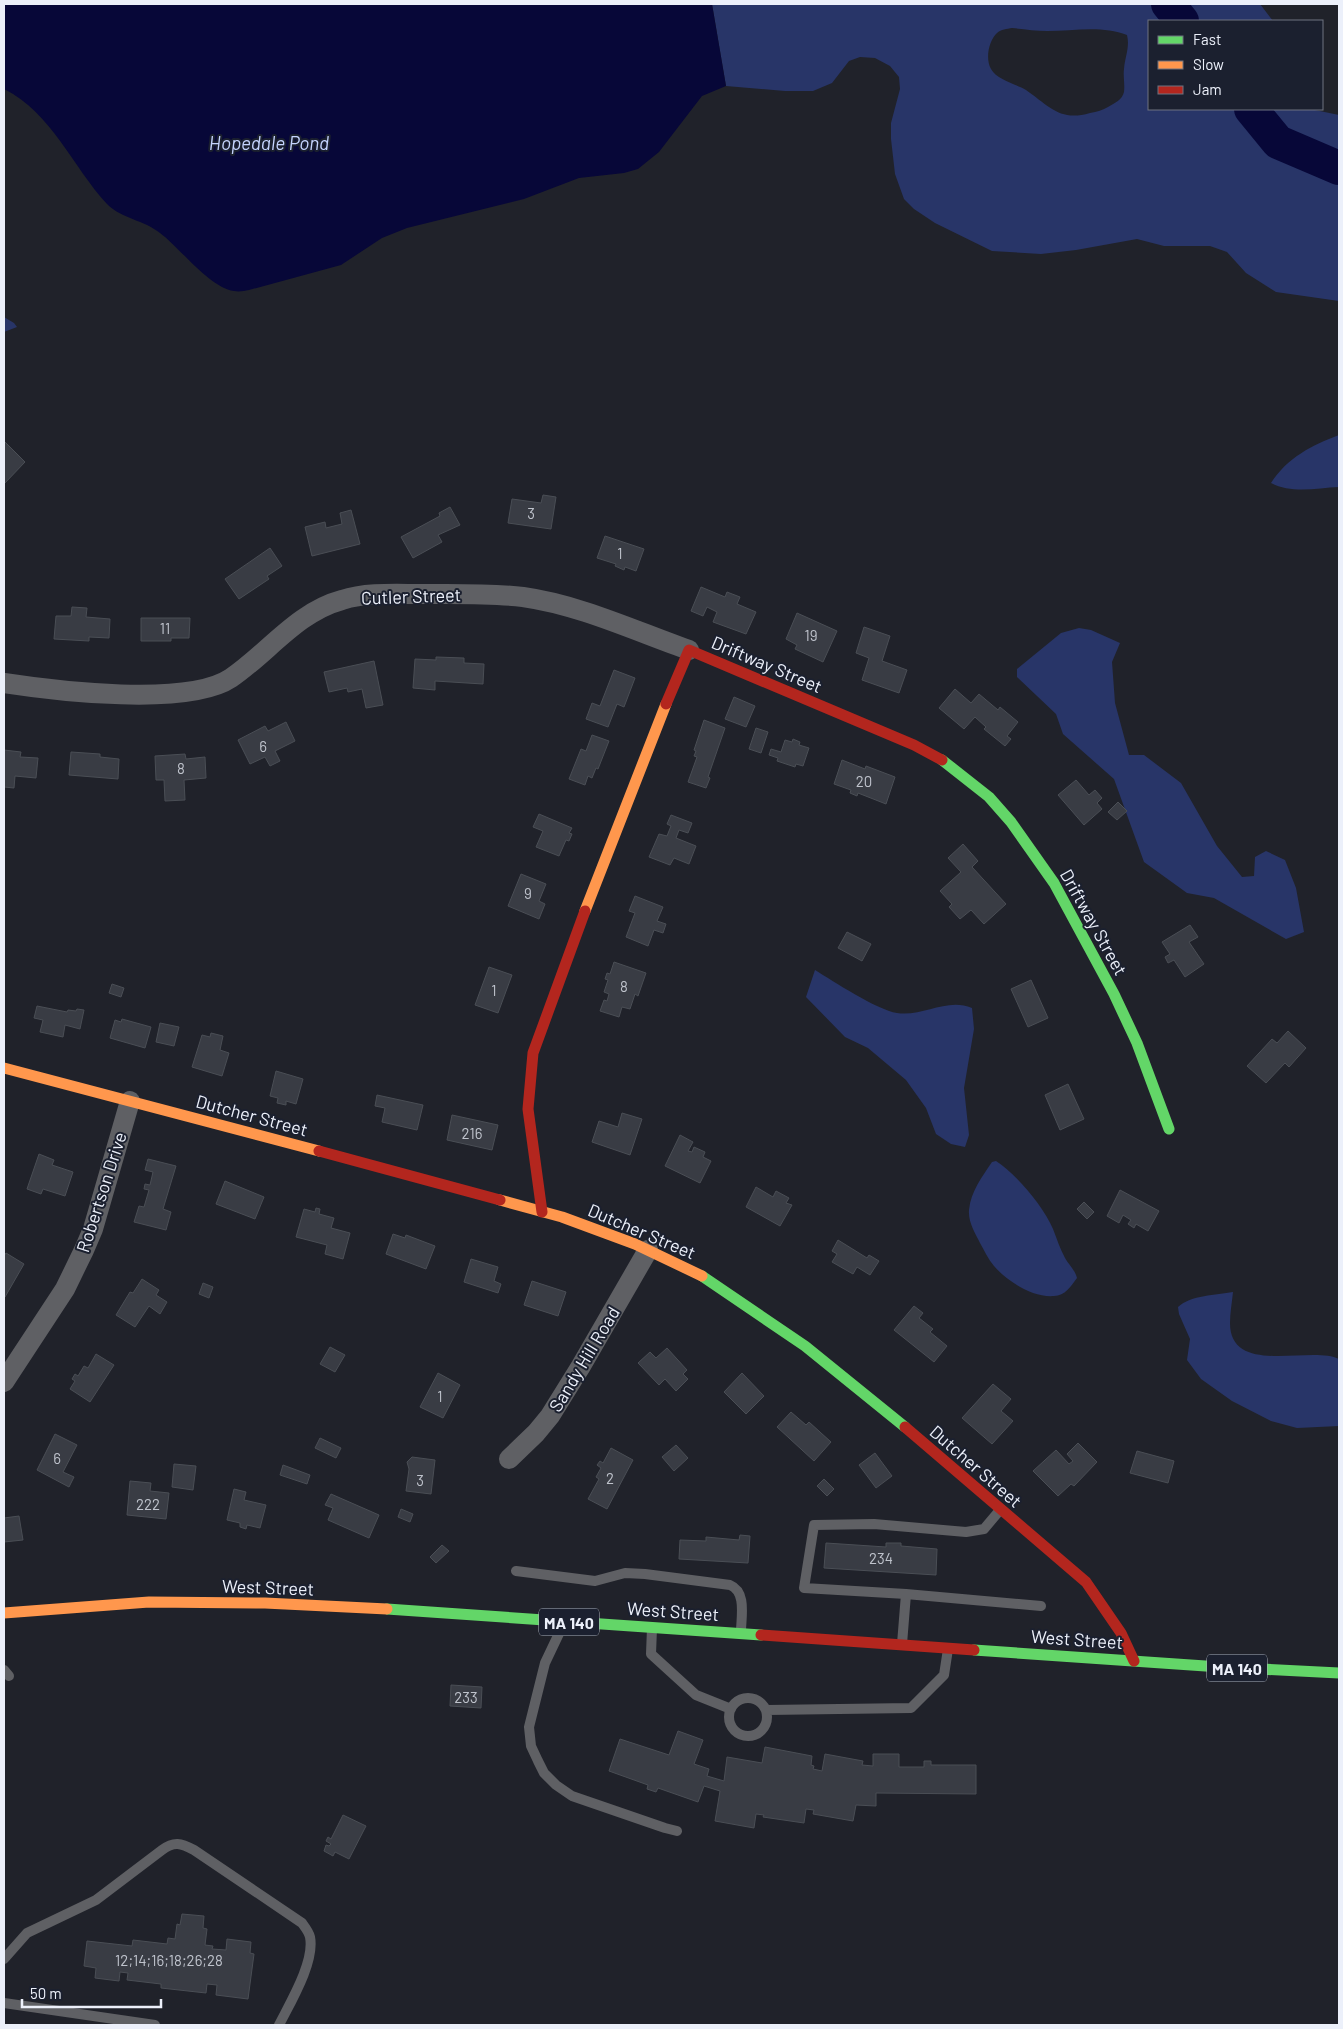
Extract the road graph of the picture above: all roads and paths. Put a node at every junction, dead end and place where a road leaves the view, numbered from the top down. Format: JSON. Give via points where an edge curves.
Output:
{"nodes":[{"id":1,"x":689,"y":650,"type":"junction"},
{"id":2,"x":4,"y":683,"type":"edge"},
{"id":3,"x":4,"y":1068,"type":"edge"},
{"id":4,"x":130,"y":1101,"type":"junction"},
{"id":5,"x":1169,"y":1130,"type":"dead end"},
{"id":6,"x":542,"y":1212,"type":"junction"},
{"id":7,"x":648,"y":1250,"type":"junction"},
{"id":8,"x":4,"y":1382,"type":"edge"},
{"id":9,"x":509,"y":1459,"type":"dead end"},
{"id":10,"x":1000,"y":1510,"type":"junction"},
{"id":11,"x":516,"y":1571,"type":"dead end"},
{"id":12,"x":906,"y":1594,"type":"junction"},
{"id":13,"x":1041,"y":1606,"type":"dead end"},
{"id":14,"x":4,"y":1613,"type":"edge"},
{"id":15,"x":564,"y":1622,"type":"junction"},
{"id":16,"x":652,"y":1627,"type":"junction"},
{"id":17,"x":741,"y":1633,"type":"junction"},
{"id":18,"x":902,"y":1645,"type":"junction"},
{"id":19,"x":948,"y":1648,"type":"junction"},
{"id":20,"x":1134,"y":1660,"type":"junction"},
{"id":21,"x":1339,"y":1673,"type":"edge"},
{"id":22,"x":731,"y":1709,"type":"junction"},
{"id":23,"x":767,"y":1710,"type":"junction"},
{"id":24,"x":677,"y":1831,"type":"dead end"},
{"id":25,"x":4,"y":1959,"type":"edge"},
{"id":26,"x":4,"y":2003,"type":"edge"},
{"id":27,"x":155,"y":2025,"type":"edge"},
{"id":28,"x":279,"y":2025,"type":"edge"}],
"edges":[{"from":1,"to":2,"type":"street","name":"Cutler Street","via":[[579,610],[524,597],[486,594],[362,596],[323,608],[294,626],[231,678],[209,688],[168,694],[122,694]]},
{"from":1,"to":5,"type":"street","name":"Driftway Street","via":[[914,745],[950,766],[989,797],[1054,883],[1080,930],[1142,1054]]},
{"from":1,"to":6,"type":"street","name":"Driftway Street","via":[[610,844],[533,1054],[528,1109]]},
{"from":3,"to":4,"type":"street","name":"Dutcher Street"},
{"from":4,"to":6,"type":"street","name":"Dutcher Street"},
{"from":4,"to":8,"type":"street","name":"Robertson Drive","via":[[84,1250],[65,1289]]},
{"from":6,"to":7,"type":"street","name":"Dutcher Street"},
{"from":7,"to":9,"type":"street","name":"Sandy Hill Road","via":[[550,1416]]},
{"from":7,"to":10,"type":"street","name":"Dutcher Street","via":[[693,1271],[805,1346],[882,1407]]},
{"from":10,"to":12,"type":"lane","via":[[984,1529],[966,1532],[874,1524],[814,1525],[804,1588]]},
{"from":10,"to":20,"type":"street","name":"Dutcher Street","via":[[1086,1582],[1121,1633]]},
{"from":11,"to":17,"type":"lane","via":[[595,1581],[624,1573],[644,1574],[730,1585],[737,1588],[741,1597]]},
{"from":12,"to":13,"type":"lane"},
{"from":12,"to":18,"type":"lane"},
{"from":14,"to":15,"type":"street","name":"West Street","number":"MA 140","via":[[149,1602],[265,1603]]},
{"from":15,"to":16,"type":"street","name":"West Street","number":"MA 140"},
{"from":15,"to":24,"type":"lane","via":[[545,1663],[529,1727],[531,1746],[544,1773],[572,1796]]},
{"from":16,"to":17,"type":"street","name":"West Street","number":"MA 140"},
{"from":16,"to":22,"type":"lane","via":[[651,1654],[696,1694]]},
{"from":17,"to":18,"type":"street","name":"West Street","number":"MA 140"},
{"from":18,"to":19,"type":"street","name":"West Street","number":"MA 140"},
{"from":19,"to":20,"type":"street","name":"West Street","number":"MA 140"},
{"from":19,"to":23,"type":"lane","via":[[944,1676],[911,1708]]},
{"from":20,"to":21,"type":"street","name":"West Street","number":"MA 140"},
{"from":22,"to":23,"type":"lane","via":[[735,1702],[749,1697],[757,1699]]},
{"from":22,"to":23,"type":"lane","via":[[730,1724],[734,1730],[748,1736],[762,1730],[768,1717]]},
{"from":25,"to":28,"type":"lane","via":[[27,1932],[96,1900],[170,1844],[177,1843],[194,1850],[302,1923],[306,1929],[310,1937],[309,1956]]},
{"from":26,"to":27,"type":"lane"}]}
